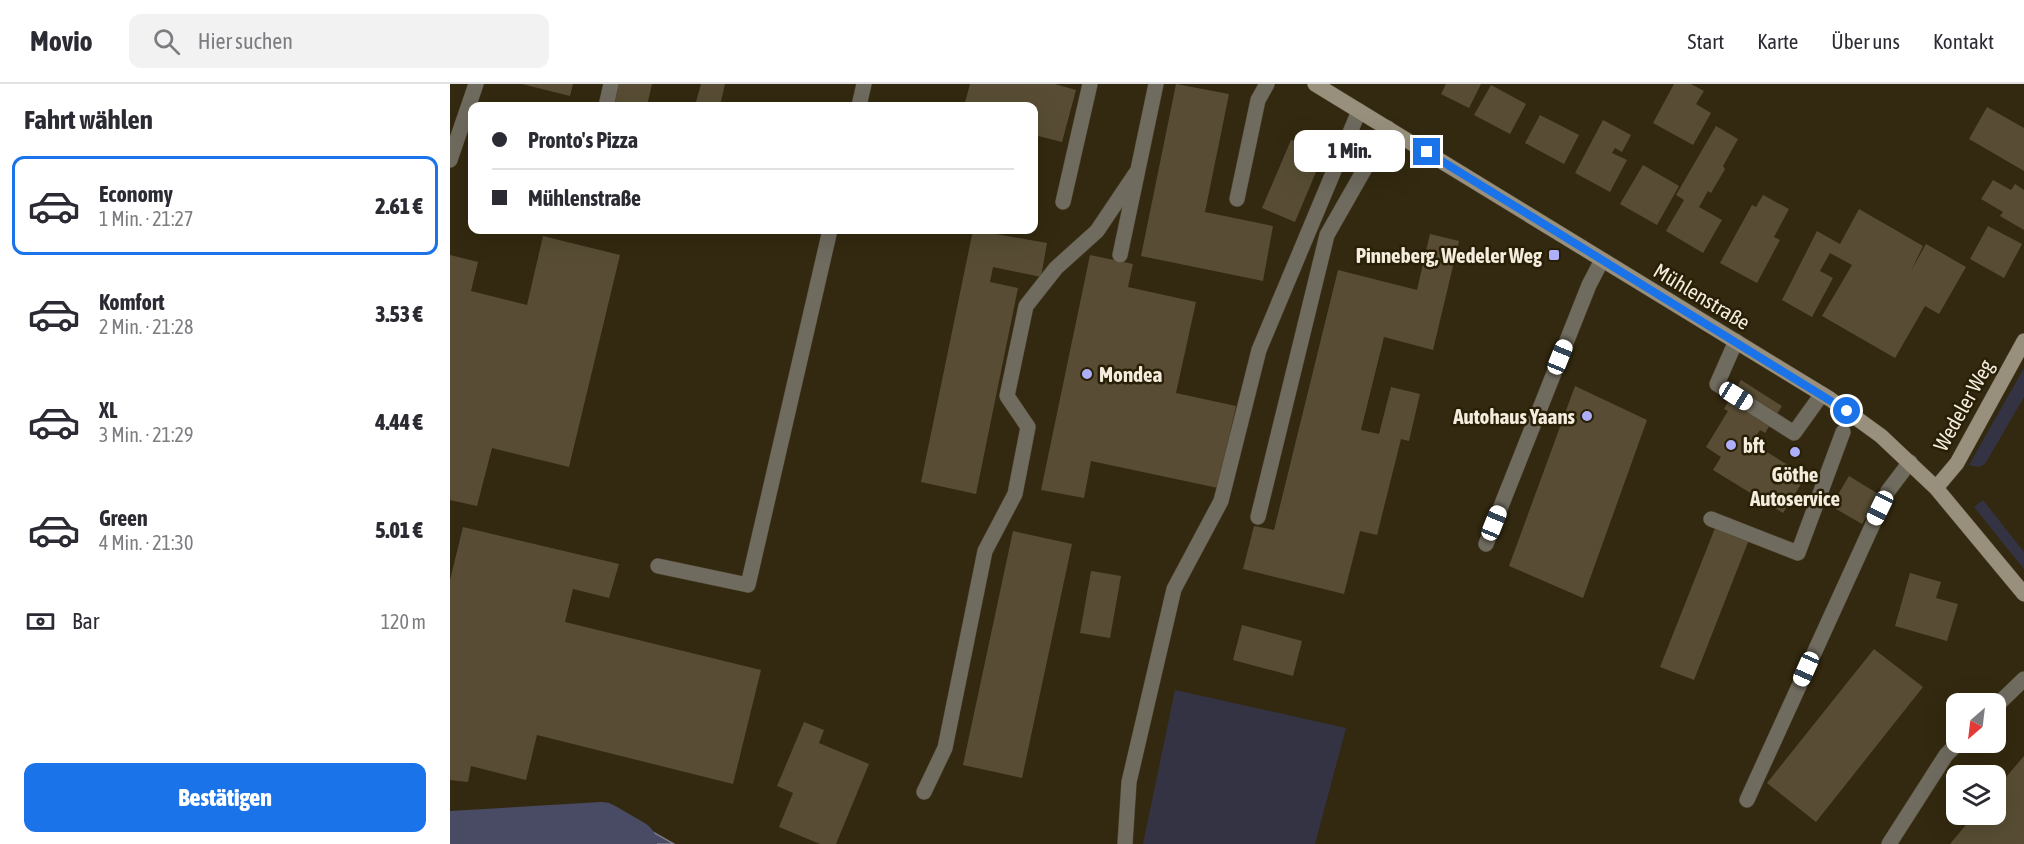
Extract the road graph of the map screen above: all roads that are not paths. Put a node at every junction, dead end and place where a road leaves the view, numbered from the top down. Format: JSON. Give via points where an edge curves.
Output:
{"nodes":[{"id":1,"x":476,"y":84,"type":"edge"},
{"id":2,"x":611,"y":84,"type":"edge"},
{"id":3,"x":864,"y":84,"type":"edge"},
{"id":4,"x":1090,"y":84,"type":"edge"},
{"id":5,"x":1156,"y":84,"type":"edge"},
{"id":6,"x":1268,"y":84,"type":"edge"},
{"id":7,"x":1315,"y":84,"type":"edge"},
{"id":8,"x":470,"y":102,"type":"edge"},
{"id":9,"x":607,"y":102,"type":"edge"},
{"id":10,"x":860,"y":102,"type":"edge"},
{"id":11,"x":468,"y":107,"type":"edge"},
{"id":12,"x":1359,"y":111,"type":"junction"},
{"id":13,"x":1388,"y":128,"type":"junction"},
{"id":14,"x":450,"y":160,"type":"edge"},
{"id":15,"x":1136,"y":173,"type":"junction"},
{"id":16,"x":1237,"y":199,"type":"dead end"},
{"id":17,"x":1063,"y":202,"type":"dead end"},
{"id":18,"x":829,"y":234,"type":"edge"},
{"id":19,"x":1120,"y":255,"type":"dead end"},
{"id":20,"x":1602,"y":260,"type":"junction"},
{"id":21,"x":1736,"y":341,"type":"junction"},
{"id":22,"x":2024,"y":341,"type":"edge"},
{"id":23,"x":1822,"y":394,"type":"junction"},
{"id":24,"x":1843,"y":432,"type":"dead end"},
{"id":25,"x":1910,"y":462,"type":"junction"},
{"id":26,"x":1936,"y":488,"type":"junction"},
{"id":27,"x":1258,"y":517,"type":"dead end"},
{"id":28,"x":1711,"y":519,"type":"dead end"},
{"id":29,"x":1486,"y":544,"type":"dead end"},
{"id":30,"x":658,"y":566,"type":"dead end"},
{"id":31,"x":2024,"y":594,"type":"edge"},
{"id":32,"x":2024,"y":679,"type":"edge"},
{"id":33,"x":2006,"y":697,"type":"edge"},
{"id":34,"x":1948,"y":753,"type":"edge"},
{"id":35,"x":924,"y":792,"type":"dead end"},
{"id":36,"x":1747,"y":800,"type":"dead end"},
{"id":37,"x":1125,"y":844,"type":"edge"},
{"id":38,"x":1889,"y":844,"type":"edge"}],
"edges":[{"from":1,"to":8,"type":"street"},
{"from":2,"to":9,"type":"street"},
{"from":3,"to":10,"type":"street"},
{"from":4,"to":17,"type":"street"},
{"from":5,"to":15,"type":"street"},
{"from":6,"to":16,"type":"street","via":[[1258,100]]},
{"from":7,"to":12,"type":"main road","name":"Mühlenstraße"},
{"from":11,"to":14,"type":"street"},
{"from":12,"to":13,"type":"main road","name":"Mühlenstraße"},
{"from":12,"to":37,"type":"street","via":[[1259,350],[1221,501],[1174,589],[1129,782]]},
{"from":13,"to":20,"type":"main road","name":"Mühlenstraße"},
{"from":13,"to":27,"type":"street","via":[[1327,235]]},
{"from":15,"to":19,"type":"street"},
{"from":15,"to":35,"type":"street","via":[[1097,231],[1056,268],[1026,306],[1007,396],[1028,427],[1015,494],[985,551],[945,748]]},
{"from":18,"to":30,"type":"street","via":[[748,585]]},
{"from":20,"to":21,"type":"main road","name":"Mühlenstraße"},
{"from":20,"to":29,"type":"street"},
{"from":21,"to":23,"type":"main road","name":"Mühlenstraße"},
{"from":21,"to":23,"type":"street","via":[[1717,384],[1794,433]]},
{"from":22,"to":26,"type":"main road","name":"Wedeler Weg","via":[[1957,463]]},
{"from":23,"to":25,"type":"main road","name":"Mühlenstraße"},
{"from":24,"to":28,"type":"street","via":[[1798,553]]},
{"from":25,"to":26,"type":"main road","name":"Mühlenstraße"},
{"from":25,"to":36,"type":"street","via":[[1883,501]]},
{"from":26,"to":31,"type":"main road","name":"Mühlenstraße"},
{"from":32,"to":33,"type":"street"},
{"from":34,"to":38,"type":"street"}]}
